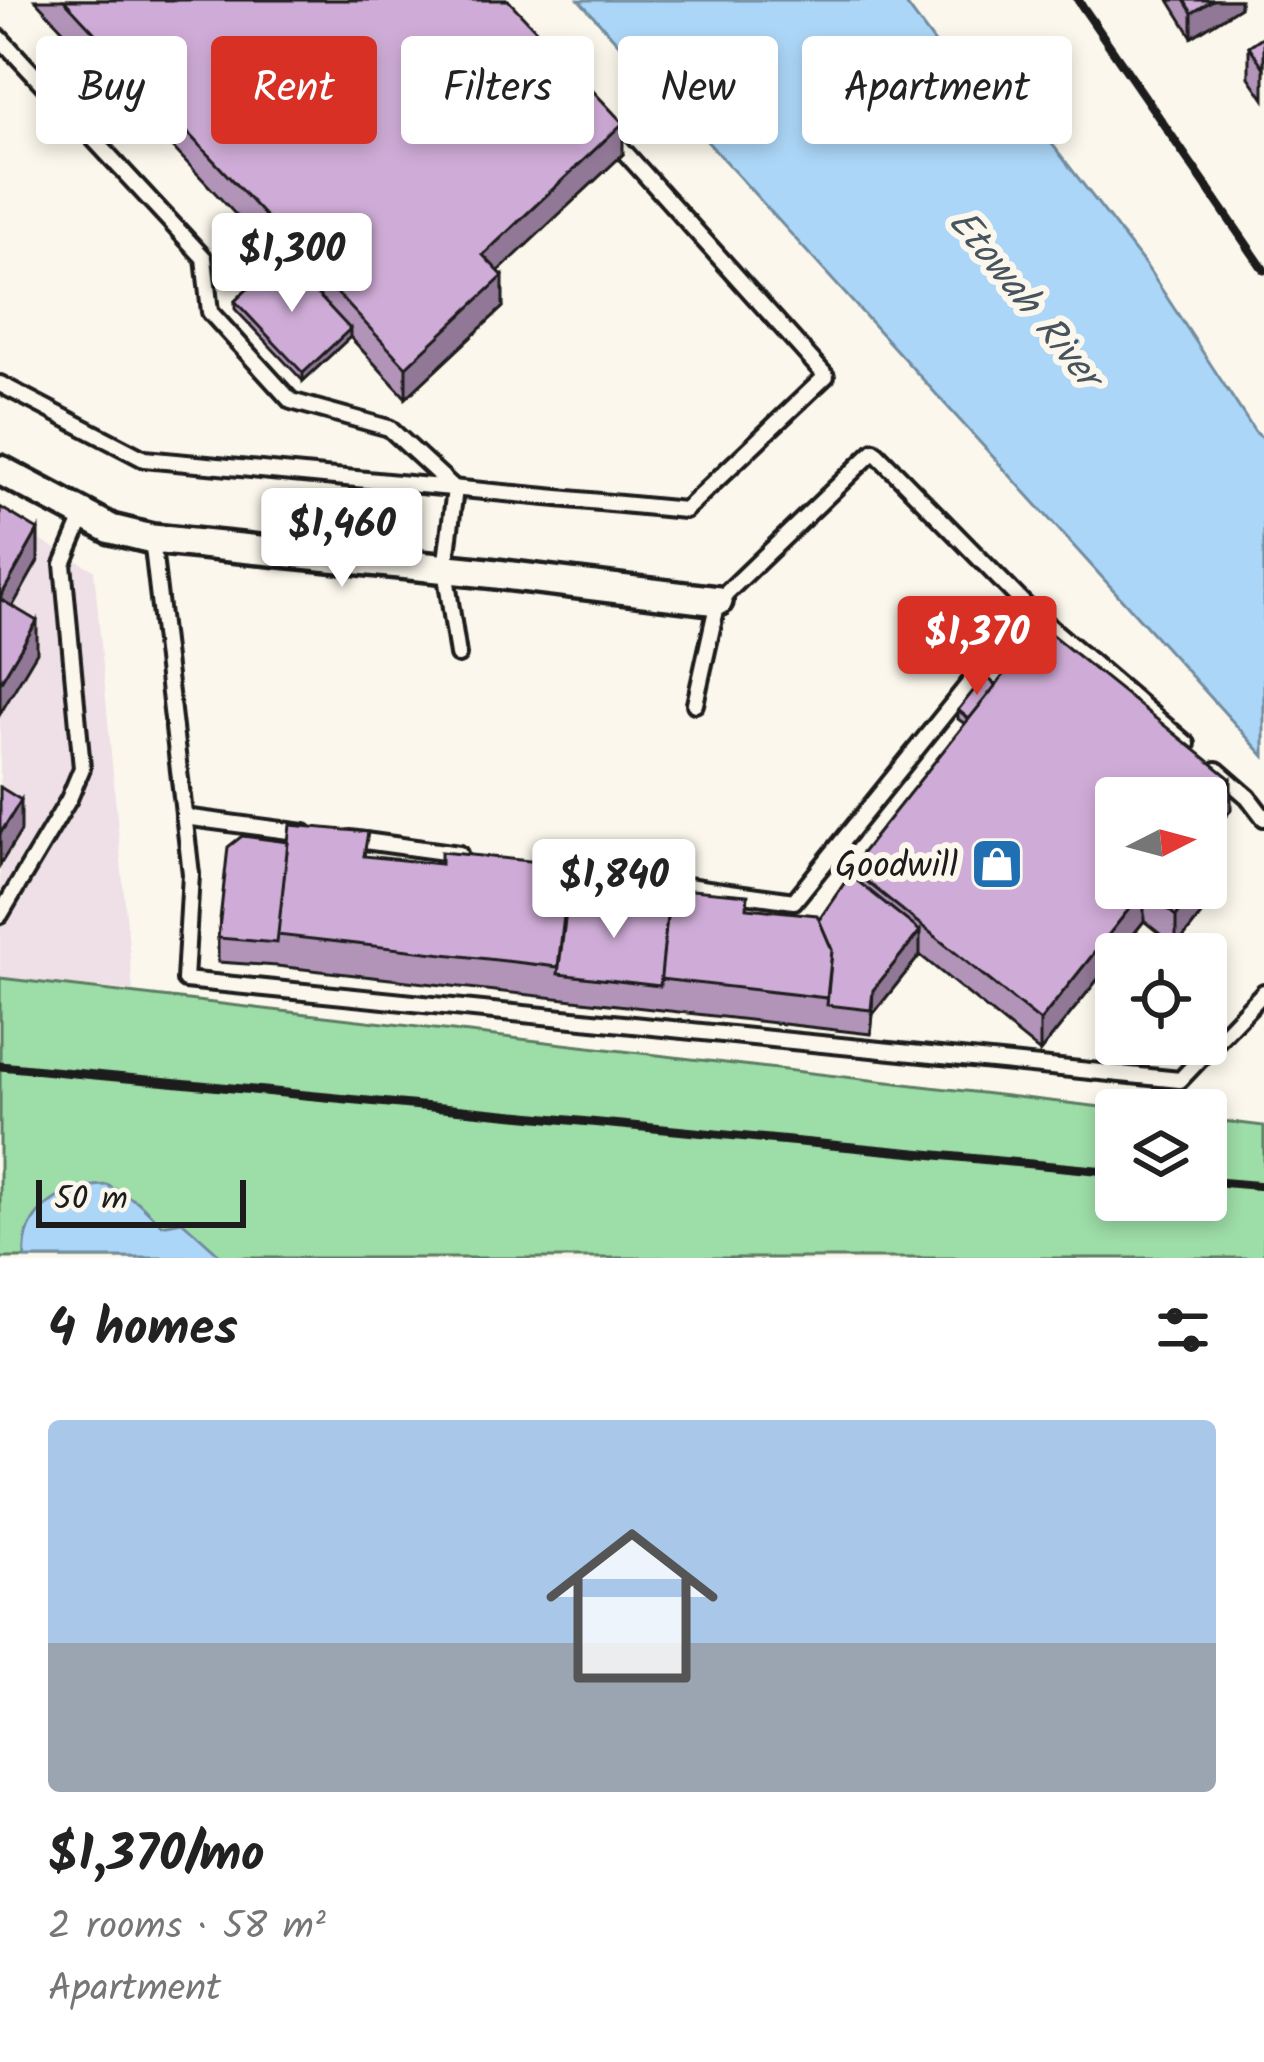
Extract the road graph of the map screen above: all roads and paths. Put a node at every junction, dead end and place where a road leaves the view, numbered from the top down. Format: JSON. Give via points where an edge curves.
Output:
{"nodes":[{"id":1,"x":0,"y":38,"type":"edge"},
{"id":2,"x":601,"y":125,"type":"edge"},
{"id":3,"x":0,"y":384,"type":"edge"},
{"id":4,"x":0,"y":470,"type":"edge"},
{"id":5,"x":455,"y":489,"type":"junction"},
{"id":6,"x":83,"y":514,"type":"junction"},
{"id":7,"x":152,"y":539,"type":"junction"},
{"id":8,"x":446,"y":568,"type":"junction"},
{"id":9,"x":718,"y":601,"type":"junction"},
{"id":10,"x":1029,"y":609,"type":"junction"},
{"id":11,"x":458,"y":656,"type":"dead end"},
{"id":12,"x":695,"y":704,"type":"dead end"},
{"id":13,"x":184,"y":817,"type":"junction"},
{"id":14,"x":1264,"y":818,"type":"edge"},
{"id":15,"x":315,"y":834,"type":"edge"},
{"id":16,"x":336,"y":837,"type":"edge"},
{"id":17,"x":481,"y":857,"type":"edge"},
{"id":18,"x":537,"y":865,"type":"edge"},
{"id":19,"x":0,"y":915,"type":"edge"},
{"id":20,"x":1264,"y":992,"type":"edge"}],
"edges":[{"from":1,"to":5,"type":"lane","via":[[204,259],[210,312],[291,401],[388,428]]},
{"from":2,"to":5,"type":"lane","via":[[826,376],[685,510]]},
{"from":3,"to":5,"type":"lane","via":[[144,459]]},
{"from":4,"to":6,"type":"street"},
{"from":5,"to":8,"type":"lane"},
{"from":6,"to":7,"type":"street"},
{"from":6,"to":19,"type":"lane","via":[[64,564],[82,768]]},
{"from":7,"to":8,"type":"street"},
{"from":7,"to":13,"type":"lane"},
{"from":8,"to":9,"type":"street"},
{"from":8,"to":11,"type":"lane"},
{"from":9,"to":10,"type":"lane","via":[[874,451]]},
{"from":9,"to":12,"type":"lane"},
{"from":10,"to":14,"type":"lane"},
{"from":10,"to":18,"type":"lane","via":[[794,901]]},
{"from":13,"to":15,"type":"lane"},
{"from":13,"to":20,"type":"lane","via":[[191,874],[185,980],[1180,1080]]},
{"from":16,"to":17,"type":"lane"}]}
